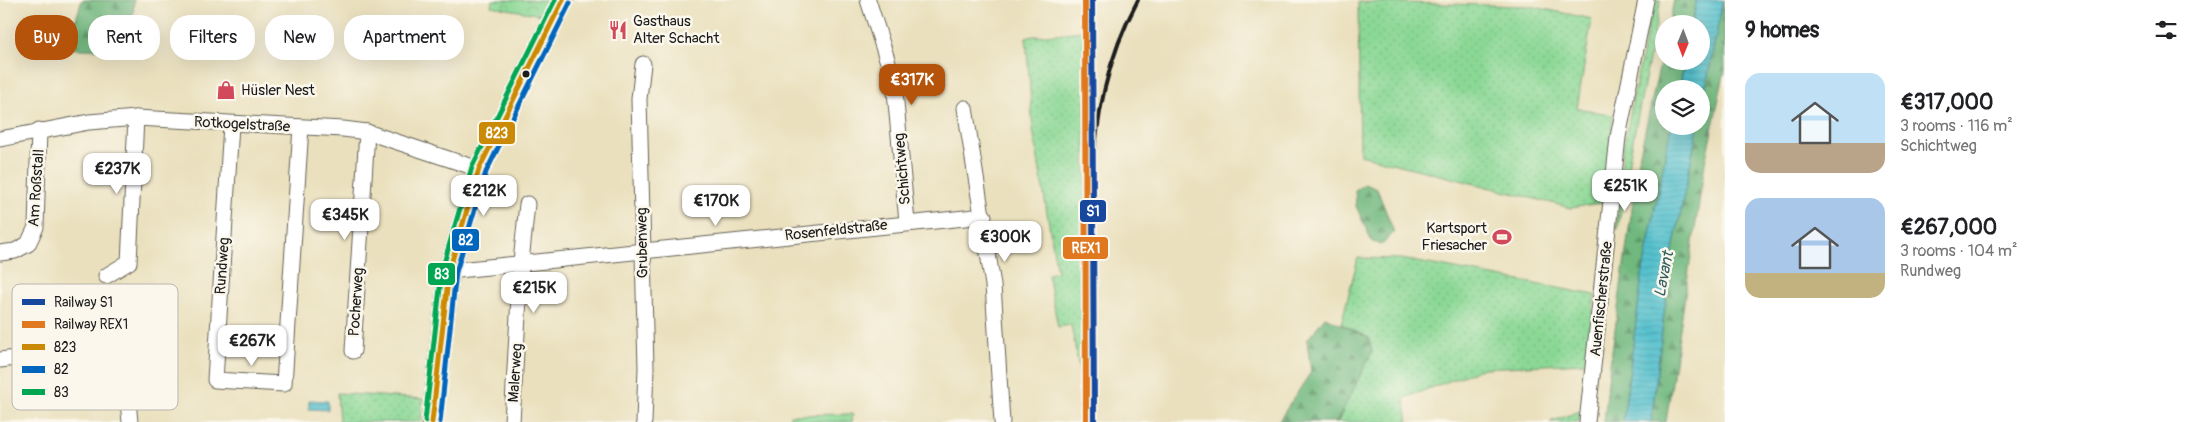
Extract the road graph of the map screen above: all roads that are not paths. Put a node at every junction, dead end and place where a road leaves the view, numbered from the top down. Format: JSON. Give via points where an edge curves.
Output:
{"nodes":[{"id":1,"x":562,"y":0,"type":"edge"},
{"id":2,"x":868,"y":0,"type":"edge"},
{"id":3,"x":1646,"y":0,"type":"edge"},
{"id":4,"x":643,"y":64,"type":"dead end"},
{"id":5,"x":965,"y":108,"type":"dead end"},
{"id":6,"x":136,"y":118,"type":"junction"},
{"id":7,"x":231,"y":125,"type":"junction"},
{"id":8,"x":300,"y":127,"type":"junction"},
{"id":9,"x":39,"y":130,"type":"junction"},
{"id":10,"x":367,"y":132,"type":"junction"},
{"id":11,"x":0,"y":139,"type":"edge"},
{"id":12,"x":479,"y":169,"type":"junction"},
{"id":13,"x":527,"y":204,"type":"dead end"},
{"id":14,"x":984,"y":216,"type":"junction"},
{"id":15,"x":907,"y":222,"type":"junction"},
{"id":16,"x":642,"y":250,"type":"junction"},
{"id":17,"x":0,"y":253,"type":"edge"},
{"id":18,"x":521,"y":262,"type":"junction"},
{"id":19,"x":450,"y":271,"type":"junction"},
{"id":20,"x":106,"y":276,"type":"dead end"},
{"id":21,"x":353,"y":351,"type":"dead end"},
{"id":22,"x":432,"y":422,"type":"edge"},
{"id":23,"x":512,"y":422,"type":"edge"},
{"id":24,"x":644,"y":422,"type":"edge"},
{"id":25,"x":1002,"y":422,"type":"edge"},
{"id":26,"x":1587,"y":422,"type":"edge"}],
"edges":[{"from":1,"to":12,"type":"main road"},
{"from":2,"to":15,"type":"street","name":"Schichtweg","via":[[894,81]]},
{"from":3,"to":26,"type":"street","name":"Auenfischerstraße","via":[[1618,138]]},
{"from":4,"to":16,"type":"street","name":"Grubenweg","via":[[639,99]]},
{"from":5,"to":14,"type":"street"},
{"from":6,"to":7,"type":"street","name":"Rotkogelstraße"},
{"from":6,"to":9,"type":"street","name":"Rotkogelstraße"},
{"from":6,"to":20,"type":"street","via":[[129,262]]},
{"from":7,"to":8,"type":"street","name":"Rotkogelstraße"},
{"from":7,"to":8,"type":"street","name":"Rundweg","via":[[215,380],[284,384]]},
{"from":8,"to":10,"type":"street","name":"Rotkogelstraße"},
{"from":9,"to":11,"type":"street","name":"Rotkogelstraße"},
{"from":9,"to":17,"type":"street","name":"Am Roßstall","via":[[36,227],[28,244]]},
{"from":10,"to":12,"type":"street","name":"Rotkogelstraße"},
{"from":10,"to":21,"type":"street","name":"Pocherweg"},
{"from":12,"to":19,"type":"main road"},
{"from":13,"to":18,"type":"street","name":"Malerweg"},
{"from":14,"to":15,"type":"street","name":"Rosenfeldstraße"},
{"from":14,"to":25,"type":"street","via":[[994,285]]},
{"from":15,"to":16,"type":"street","name":"Rosenfeldstraße"},
{"from":16,"to":18,"type":"street","name":"Rosenfeldstraße"},
{"from":16,"to":24,"type":"street","name":"Grubenweg","via":[[646,368]]},
{"from":18,"to":19,"type":"street","name":"Rosenfeldstraße"},
{"from":18,"to":23,"type":"street","name":"Malerweg"},
{"from":19,"to":22,"type":"main road"}]}
